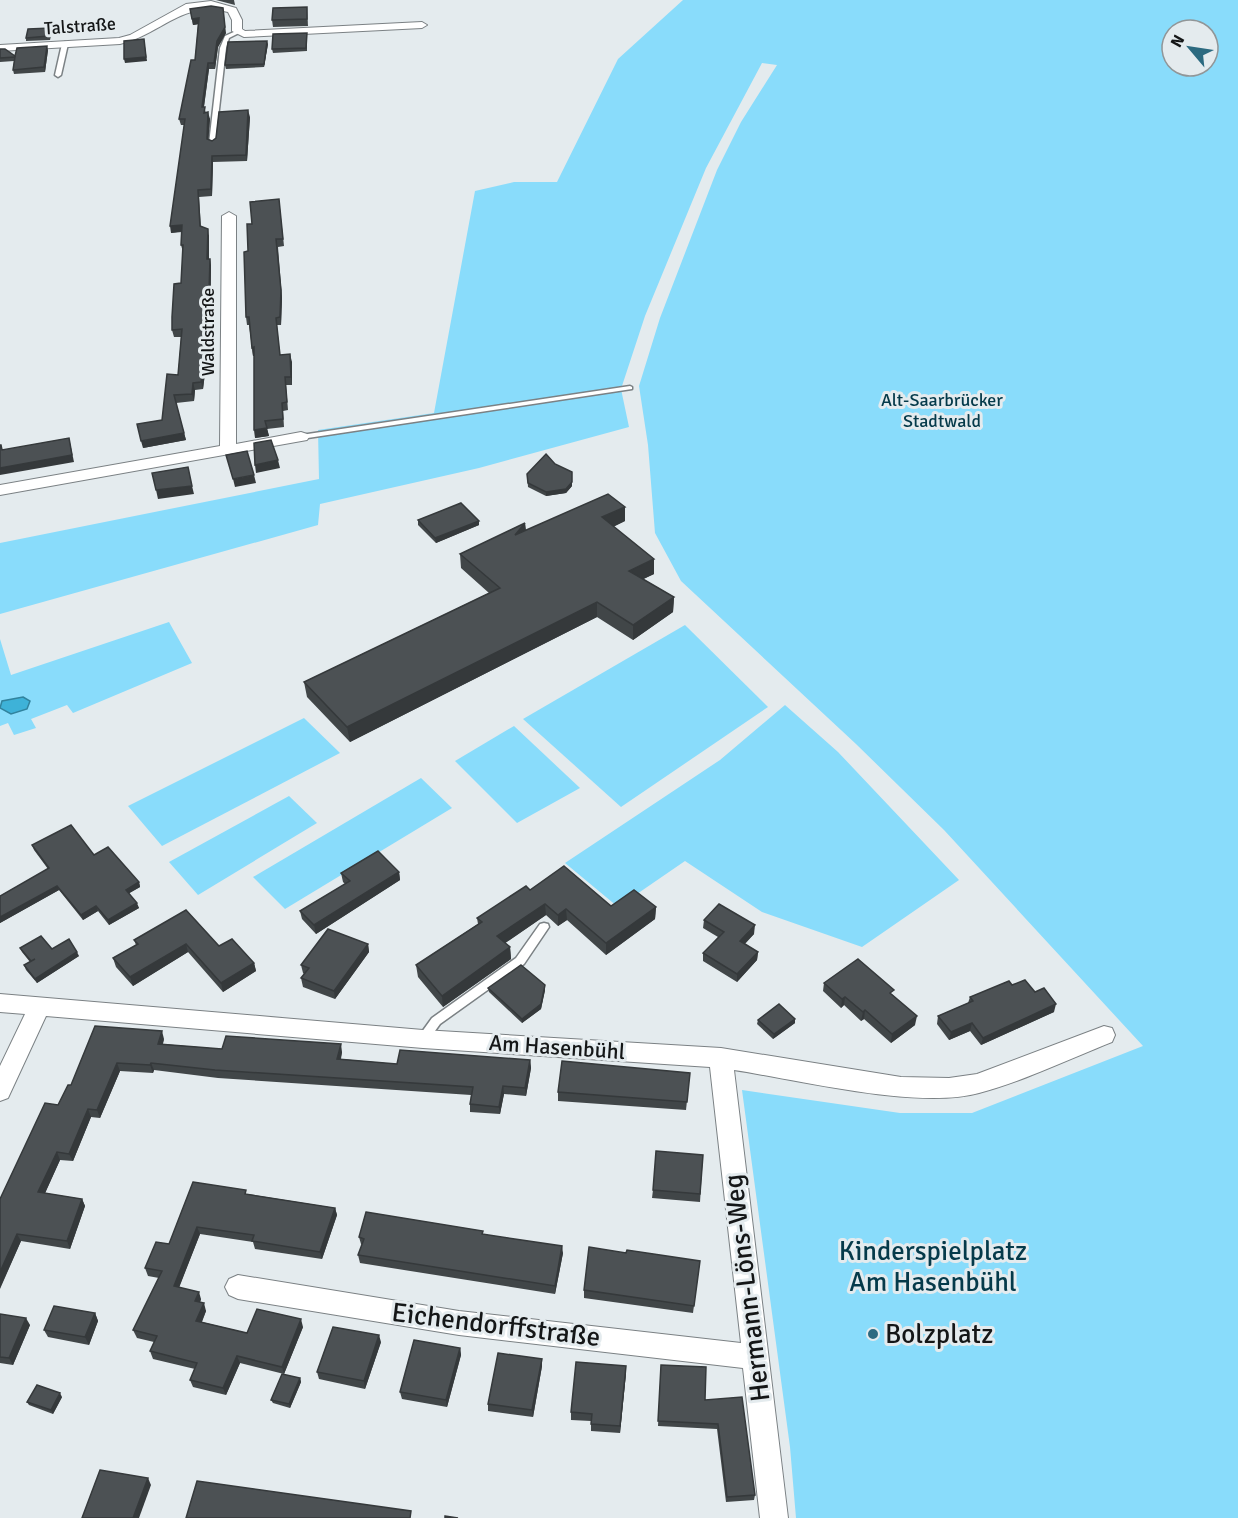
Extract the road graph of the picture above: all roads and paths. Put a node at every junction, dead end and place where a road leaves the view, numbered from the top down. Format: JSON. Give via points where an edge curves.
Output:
{"nodes":[{"id":1,"x":422,"y":25,"type":"dead end"},
{"id":2,"x":238,"y":32,"type":"junction"},
{"id":3,"x":65,"y":44,"type":"junction"},
{"id":4,"x":0,"y":48,"type":"edge"},
{"id":5,"x":58,"y":75,"type":"dead end"},
{"id":6,"x":212,"y":144,"type":"edge"},
{"id":7,"x":229,"y":216,"type":"dead end"},
{"id":8,"x":630,"y":388,"type":"dead end"},
{"id":9,"x":301,"y":437,"type":"joint"},
{"id":10,"x":228,"y":448,"type":"junction"},
{"id":11,"x":0,"y":490,"type":"edge"},
{"id":12,"x":544,"y":927,"type":"dead end"},
{"id":13,"x":0,"y":1003,"type":"edge"},
{"id":14,"x":39,"y":1008,"type":"junction"},
{"id":15,"x":1104,"y":1035,"type":"dead end"},
{"id":16,"x":423,"y":1039,"type":"junction"},
{"id":17,"x":721,"y":1058,"type":"junction"},
{"id":18,"x":0,"y":1091,"type":"edge"},
{"id":19,"x":238,"y":1287,"type":"dead end"},
{"id":20,"x":755,"y":1357,"type":"junction"},
{"id":21,"x":774,"y":1518,"type":"edge"}],
"edges":[{"from":1,"to":2,"type":"street"},
{"from":2,"to":3,"type":"street","name":"Talstraße","via":[[232,10],[205,4],[178,10],[128,39]]},
{"from":2,"to":6,"type":"lane","via":[[227,37],[223,48]]},
{"from":3,"to":4,"type":"street","name":"Talstraße"},
{"from":3,"to":5,"type":"lane"},
{"from":7,"to":10,"type":"street","name":"Waldstraße"},
{"from":8,"to":9,"type":"lane"},
{"from":9,"to":10,"type":"street"},
{"from":10,"to":11,"type":"street"},
{"from":12,"to":16,"type":"lane","via":[[520,961],[436,1021]]},
{"from":13,"to":14,"type":"street","name":"Am Hasenbühl"},
{"from":14,"to":16,"type":"street","name":"Am Hasenbühl"},
{"from":14,"to":18,"type":"street"},
{"from":15,"to":17,"type":"street","name":"Am Hasenbühl","via":[[993,1078],[949,1088],[901,1087]]},
{"from":16,"to":17,"type":"street","name":"Am Hasenbühl"},
{"from":17,"to":20,"type":"street","name":"Hermann-Löns-Weg"},
{"from":19,"to":20,"type":"street","name":"Eichendorffstraße","via":[[459,1323]]},
{"from":20,"to":21,"type":"street","name":"Hermann-Löns-Weg"}]}
